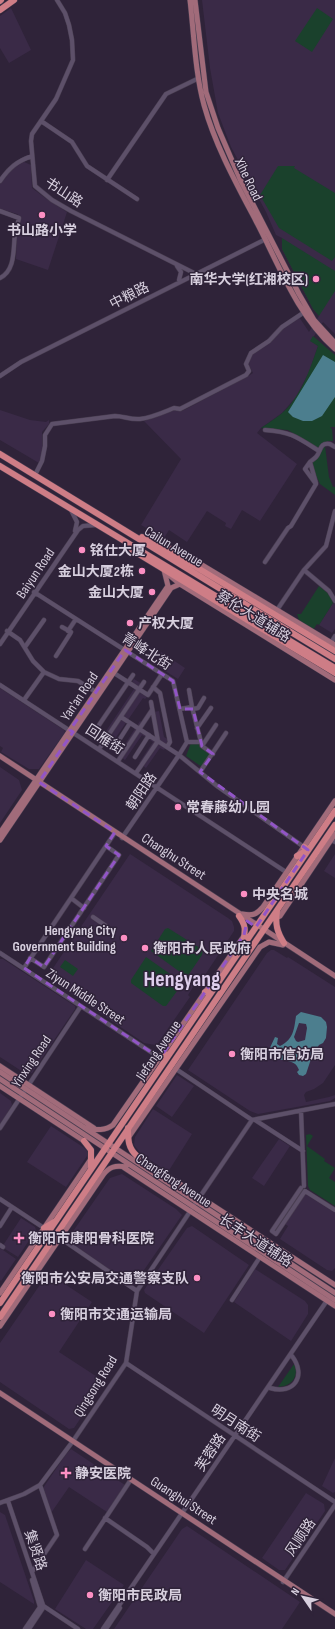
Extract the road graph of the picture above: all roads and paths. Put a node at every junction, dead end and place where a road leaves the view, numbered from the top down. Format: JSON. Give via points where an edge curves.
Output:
{"nodes":[{"id":1,"x":14,"y":0,"type":"edge"},
{"id":2,"x":57,"y":0,"type":"edge"},
{"id":3,"x":190,"y":0,"type":"edge"},
{"id":4,"x":195,"y":0,"type":"edge"},
{"id":5,"x":0,"y":10,"type":"edge"},
{"id":6,"x":197,"y":79,"type":"dead end"},
{"id":7,"x":41,"y":121,"type":"junction"},
{"id":8,"x":32,"y":156,"type":"junction"},
{"id":9,"x":107,"y":180,"type":"junction"},
{"id":10,"x":0,"y":181,"type":"edge"},
{"id":11,"x":137,"y":199,"type":"dead end"},
{"id":12,"x":0,"y":210,"type":"edge"},
{"id":13,"x":267,"y":237,"type":"junction"},
{"id":14,"x":176,"y":264,"type":"junction"},
{"id":15,"x":195,"y":273,"type":"junction"},
{"id":16,"x":0,"y":278,"type":"edge"},
{"id":17,"x":179,"y":280,"type":"junction"},
{"id":18,"x":304,"y":313,"type":"junction"},
{"id":19,"x":335,"y":343,"type":"edge"},
{"id":20,"x":335,"y":349,"type":"edge"},
{"id":21,"x":0,"y":375,"type":"edge"},
{"id":22,"x":266,"y":430,"type":"dead end"},
{"id":23,"x":335,"y":447,"type":"edge"},
{"id":24,"x":319,"y":451,"type":"junction"},
{"id":25,"x":0,"y":454,"type":"edge"},
{"id":26,"x":0,"y":466,"type":"edge"},
{"id":27,"x":35,"y":475,"type":"junction"},
{"id":28,"x":71,"y":510,"type":"junction"},
{"id":29,"x":335,"y":511,"type":"edge"},
{"id":30,"x":96,"y":525,"type":"junction"},
{"id":31,"x":333,"y":526,"type":"edge"},
{"id":32,"x":124,"y":530,"type":"junction"},
{"id":33,"x":106,"y":532,"type":"junction"},
{"id":34,"x":163,"y":547,"type":"junction"},
{"id":35,"x":265,"y":562,"type":"dead end"},
{"id":36,"x":164,"y":570,"type":"junction"},
{"id":37,"x":304,"y":570,"type":"junction"},
{"id":38,"x":180,"y":584,"type":"junction"},
{"id":39,"x":35,"y":592,"type":"junction"},
{"id":40,"x":335,"y":599,"type":"edge"},
{"id":41,"x":277,"y":610,"type":"junction"},
{"id":42,"x":76,"y":619,"type":"junction"},
{"id":43,"x":44,"y":620,"type":"dead end"},
{"id":44,"x":62,"y":627,"type":"dead end"},
{"id":45,"x":68,"y":631,"type":"junction"},
{"id":46,"x":8,"y":632,"type":"junction"},
{"id":47,"x":335,"y":636,"type":"edge"},
{"id":48,"x":0,"y":641,"type":"edge"},
{"id":49,"x":0,"y":644,"type":"edge"},
{"id":50,"x":333,"y":644,"type":"edge"},
{"id":51,"x":25,"y":647,"type":"junction"},
{"id":52,"x":126,"y":651,"type":"junction"},
{"id":53,"x":335,"y":651,"type":"edge"},
{"id":54,"x":56,"y":656,"type":"dead end"},
{"id":55,"x":335,"y":659,"type":"edge"},
{"id":56,"x":335,"y":668,"type":"edge"},
{"id":57,"x":44,"y":672,"type":"junction"},
{"id":58,"x":114,"y":673,"type":"junction"},
{"id":59,"x":162,"y":674,"type":"junction"},
{"id":60,"x":335,"y":674,"type":"edge"},
{"id":61,"x":133,"y":675,"type":"dead end"},
{"id":62,"x":335,"y":680,"type":"edge"},
{"id":63,"x":128,"y":682,"type":"junction"},
{"id":64,"x":144,"y":682,"type":"dead end"},
{"id":65,"x":0,"y":685,"type":"edge"},
{"id":66,"x":153,"y":687,"type":"junction"},
{"id":67,"x":139,"y":690,"type":"junction"},
{"id":68,"x":189,"y":690,"type":"dead end"},
{"id":69,"x":96,"y":692,"type":"junction"},
{"id":70,"x":204,"y":698,"type":"dead end"},
{"id":71,"x":24,"y":700,"type":"junction"},
{"id":72,"x":151,"y":702,"type":"dead end"},
{"id":73,"x":193,"y":708,"type":"junction"},
{"id":74,"x":211,"y":708,"type":"dead end"},
{"id":75,"x":152,"y":710,"type":"junction"},
{"id":76,"x":180,"y":710,"type":"junction"},
{"id":77,"x":121,"y":717,"type":"junction"},
{"id":78,"x":130,"y":723,"type":"junction"},
{"id":79,"x":216,"y":725,"type":"dead end"},
{"id":80,"x":197,"y":728,"type":"junction"},
{"id":81,"x":140,"y":729,"type":"junction"},
{"id":82,"x":72,"y":731,"type":"junction"},
{"id":83,"x":226,"y":733,"type":"dead end"},
{"id":84,"x":149,"y":735,"type":"junction"},
{"id":85,"x":158,"y":741,"type":"junction"},
{"id":86,"x":103,"y":742,"type":"junction"},
{"id":87,"x":187,"y":742,"type":"junction"},
{"id":88,"x":201,"y":744,"type":"junction"},
{"id":89,"x":116,"y":745,"type":"dead end"},
{"id":90,"x":167,"y":747,"type":"junction"},
{"id":91,"x":99,"y":749,"type":"junction"},
{"id":92,"x":212,"y":754,"type":"junction"},
{"id":93,"x":179,"y":755,"type":"junction"},
{"id":94,"x":0,"y":757,"type":"edge"},
{"id":95,"x":135,"y":757,"type":"dead end"},
{"id":96,"x":118,"y":761,"type":"junction"},
{"id":97,"x":200,"y":772,"type":"junction"},
{"id":98,"x":136,"y":773,"type":"junction"},
{"id":99,"x":37,"y":782,"type":"junction"},
{"id":100,"x":157,"y":787,"type":"junction"},
{"id":101,"x":335,"y":800,"type":"edge"},
{"id":102,"x":335,"y":810,"type":"edge"},
{"id":103,"x":335,"y":825,"type":"edge"},
{"id":104,"x":0,"y":833,"type":"edge"},
{"id":105,"x":114,"y":834,"type":"junction"},
{"id":106,"x":335,"y":834,"type":"edge"},
{"id":107,"x":122,"y":838,"type":"junction"},
{"id":108,"x":0,"y":840,"type":"edge"},
{"id":109,"x":331,"y":841,"type":"edge"},
{"id":110,"x":106,"y":846,"type":"junction"},
{"id":111,"x":306,"y":848,"type":"junction"},
{"id":112,"x":297,"y":856,"type":"joint"},
{"id":113,"x":286,"y":872,"type":"junction"},
{"id":114,"x":70,"y":898,"type":"junction"},
{"id":115,"x":84,"y":908,"type":"junction"},
{"id":116,"x":239,"y":915,"type":"junction"},
{"id":117,"x":93,"y":917,"type":"dead end"},
{"id":118,"x":273,"y":918,"type":"junction"},
{"id":119,"x":106,"y":926,"type":"dead end"},
{"id":120,"x":257,"y":926,"type":"junction"},
{"id":121,"x":263,"y":930,"type":"junction"},
{"id":122,"x":244,"y":935,"type":"junction"},
{"id":123,"x":283,"y":944,"type":"junction"},
{"id":124,"x":242,"y":948,"type":"junction"},
{"id":125,"x":0,"y":953,"type":"edge"},
{"id":126,"x":30,"y":958,"type":"junction"},
{"id":127,"x":24,"y":968,"type":"junction"},
{"id":128,"x":335,"y":978,"type":"edge"},
{"id":129,"x":218,"y":989,"type":"junction"},
{"id":130,"x":230,"y":990,"type":"junction"},
{"id":131,"x":205,"y":993,"type":"junction"},
{"id":132,"x":204,"y":1004,"type":"junction"},
{"id":133,"x":81,"y":1006,"type":"junction"},
{"id":134,"x":171,"y":1053,"type":"junction"},
{"id":135,"x":160,"y":1058,"type":"junction"},
{"id":136,"x":0,"y":1066,"type":"edge"},
{"id":137,"x":173,"y":1067,"type":"junction"},
{"id":138,"x":0,"y":1072,"type":"edge"},
{"id":139,"x":0,"y":1079,"type":"edge"},
{"id":140,"x":0,"y":1086,"type":"edge"},
{"id":141,"x":24,"y":1092,"type":"junction"},
{"id":142,"x":335,"y":1104,"type":"edge"},
{"id":143,"x":60,"y":1105,"type":"junction"},
{"id":144,"x":301,"y":1111,"type":"junction"},
{"id":145,"x":50,"y":1112,"type":"junction"},
{"id":146,"x":66,"y":1116,"type":"junction"},
{"id":147,"x":78,"y":1117,"type":"junction"},
{"id":148,"x":253,"y":1120,"type":"junction"},
{"id":149,"x":128,"y":1127,"type":"junction"},
{"id":150,"x":0,"y":1128,"type":"edge"},
{"id":151,"x":84,"y":1128,"type":"junction"},
{"id":152,"x":66,"y":1129,"type":"junction"},
{"id":153,"x":97,"y":1130,"type":"junction"},
{"id":154,"x":128,"y":1138,"type":"junction"},
{"id":155,"x":84,"y":1141,"type":"joint"},
{"id":156,"x":107,"y":1146,"type":"junction"},
{"id":157,"x":113,"y":1150,"type":"junction"},
{"id":158,"x":303,"y":1151,"type":"junction"},
{"id":159,"x":137,"y":1156,"type":"joint"},
{"id":160,"x":92,"y":1158,"type":"junction"},
{"id":161,"x":123,"y":1166,"type":"junction"},
{"id":162,"x":91,"y":1168,"type":"junction"},
{"id":163,"x":135,"y":1169,"type":"junction"},
{"id":164,"x":303,"y":1188,"type":"junction"},
{"id":165,"x":200,"y":1197,"type":"junction"},
{"id":166,"x":0,"y":1199,"type":"edge"},
{"id":167,"x":197,"y":1202,"type":"junction"},
{"id":168,"x":12,"y":1207,"type":"junction"},
{"id":169,"x":192,"y":1209,"type":"junction"},
{"id":170,"x":335,"y":1210,"type":"edge"},
{"id":171,"x":55,"y":1221,"type":"junction"},
{"id":172,"x":0,"y":1226,"type":"edge"},
{"id":173,"x":44,"y":1228,"type":"junction"},
{"id":174,"x":58,"y":1236,"type":"junction"},
{"id":175,"x":262,"y":1255,"type":"junction"},
{"id":176,"x":335,"y":1290,"type":"edge"},
{"id":177,"x":137,"y":1291,"type":"junction"},
{"id":178,"x":0,"y":1293,"type":"edge"},
{"id":179,"x":232,"y":1300,"type":"dead end"},
{"id":180,"x":330,"y":1300,"type":"edge"},
{"id":181,"x":0,"y":1303,"type":"edge"},
{"id":182,"x":335,"y":1306,"type":"edge"},
{"id":183,"x":0,"y":1316,"type":"edge"},
{"id":184,"x":0,"y":1326,"type":"edge"},
{"id":185,"x":292,"y":1356,"type":"junction"},
{"id":186,"x":126,"y":1363,"type":"junction"},
{"id":187,"x":270,"y":1388,"type":"junction"},
{"id":188,"x":0,"y":1394,"type":"edge"},
{"id":189,"x":236,"y":1436,"type":"junction"},
{"id":190,"x":72,"y":1442,"type":"junction"},
{"id":191,"x":130,"y":1481,"type":"junction"},
{"id":192,"x":40,"y":1485,"type":"junction"},
{"id":193,"x":6,"y":1501,"type":"junction"},
{"id":194,"x":335,"y":1502,"type":"edge"},
{"id":195,"x":0,"y":1503,"type":"edge"},
{"id":196,"x":335,"y":1505,"type":"edge"},
{"id":197,"x":335,"y":1509,"type":"edge"},
{"id":198,"x":182,"y":1514,"type":"junction"},
{"id":199,"x":105,"y":1518,"type":"junction"},
{"id":200,"x":84,"y":1550,"type":"dead end"},
{"id":201,"x":154,"y":1554,"type":"junction"},
{"id":202,"x":32,"y":1572,"type":"junction"},
{"id":203,"x":284,"y":1581,"type":"junction"},
{"id":204,"x":42,"y":1606,"type":"junction"},
{"id":205,"x":335,"y":1615,"type":"edge"},
{"id":206,"x":25,"y":1629,"type":"edge"},
{"id":207,"x":29,"y":1629,"type":"edge"},
{"id":208,"x":74,"y":1629,"type":"edge"},
{"id":209,"x":78,"y":1629,"type":"edge"},
{"id":210,"x":102,"y":1629,"type":"edge"},
{"id":211,"x":106,"y":1629,"type":"edge"}],
"edges":[{"from":1,"to":5,"type":"highway"},
{"from":2,"to":7,"type":"street","name":"书山路","via":[[69,25],[73,60],[56,99]]},
{"from":3,"to":13,"type":"main road","name":"Xihe Road","via":[[204,106],[227,163]]},
{"from":4,"to":13,"type":"main road","name":"Xihe Road","via":[[209,105]]},
{"from":6,"to":9,"type":"street","via":[[166,94]]},
{"from":7,"to":8,"type":"street","name":"书山路","via":[[31,138]]},
{"from":7,"to":9,"type":"street","via":[[72,142],[87,166]]},
{"from":8,"to":10,"type":"street","via":[[10,168]]},
{"from":8,"to":14,"type":"street","name":"书山路","via":[[35,186],[52,200]]},
{"from":9,"to":11,"type":"street"},
{"from":12,"to":16,"type":"street","via":[[19,218],[12,262]]},
{"from":13,"to":15,"type":"street","name":"中粮路"},
{"from":13,"to":18,"type":"main road","name":"Xihe Road"},
{"from":13,"to":19,"type":"main road","name":"Xihe Road","via":[[308,310]]},
{"from":14,"to":15,"type":"street","name":"书山路"},
{"from":14,"to":17,"type":"street","via":[[181,272]]},
{"from":15,"to":17,"type":"street","name":"中粮路"},
{"from":15,"to":21,"type":"street","name":"中粮路"},
{"from":17,"to":21,"type":"street","name":"中粮路","via":[[30,355]]},
{"from":18,"to":20,"type":"main road","name":"Xihe Road"},
{"from":18,"to":27,"type":"street","via":[[250,353],[246,364],[249,371],[246,375],[180,409],[174,408],[141,419],[115,416],[52,424],[44,435],[46,446]]},
{"from":22,"to":24,"type":"street","via":[[291,433]]},
{"from":23,"to":24,"type":"street","via":[[327,443]]},
{"from":24,"to":35,"type":"street","via":[[305,469],[316,484],[291,526]]},
{"from":25,"to":27,"type":"highway","name":"Cailun Avenue"},
{"from":26,"to":28,"type":"highway","name":"Cailun Avenue"},
{"from":27,"to":32,"type":"highway","name":"Cailun Avenue"},
{"from":28,"to":30,"type":"highway","name":"Cailun Avenue"},
{"from":28,"to":39,"type":"street","name":"Baiyun Road","via":[[77,522],[76,529]]},
{"from":29,"to":31,"type":"street"},
{"from":30,"to":33,"type":"highway","name":"Cailun Avenue"},
{"from":30,"to":39,"type":"street","name":"Baiyun Road","via":[[83,526],[78,530]]},
{"from":31,"to":37,"type":"street","via":[[326,546]]},
{"from":32,"to":34,"type":"highway"},
{"from":32,"to":55,"type":"highway","name":"Cailun Avenue"},
{"from":33,"to":36,"type":"highway"},
{"from":33,"to":56,"type":"highway","name":"Cailun Avenue"},
{"from":34,"to":41,"type":"main road","name":"蔡伦大道辅路","via":[[187,556]]},
{"from":34,"to":53,"type":"highway"},
{"from":36,"to":38,"type":"main road","name":"蔡伦大道辅路"},
{"from":36,"to":52,"type":"main road","name":"Yan'an Road","via":[[168,586]]},
{"from":36,"to":60,"type":"highway"},
{"from":37,"to":40,"type":"street","via":[[333,594]]},
{"from":37,"to":41,"type":"street"},
{"from":38,"to":52,"type":"main road","name":"Yan'an Road","via":[[171,588]]},
{"from":38,"to":62,"type":"main road","name":"蔡伦大道辅路"},
{"from":39,"to":42,"type":"street","name":"青峰北街"},
{"from":39,"to":46,"type":"street","name":"Baiyun Road"},
{"from":41,"to":50,"type":"main road","name":"蔡伦大道辅路"},
{"from":42,"to":45,"type":"street"},
{"from":42,"to":52,"type":"street","name":"青峰北街"},
{"from":43,"to":51,"type":"street"},
{"from":44,"to":45,"type":"street"},
{"from":45,"to":54,"type":"street","via":[[71,632]]},
{"from":46,"to":48,"type":"street","name":"Baiyun Road"},
{"from":46,"to":49,"type":"street","name":"Baiyun Road"},
{"from":46,"to":51,"type":"street","via":[[18,638]]},
{"from":47,"to":50,"type":"street"},
{"from":51,"to":57,"type":"street","via":[[33,661]]},
{"from":52,"to":58,"type":"main road","name":"Yan'an Road"},
{"from":52,"to":59,"type":"street","name":"青峰北街"},
{"from":52,"to":69,"type":"main road","name":"Yan'an Road"},
{"from":57,"to":69,"type":"street","via":[[59,679],[78,681]]},
{"from":57,"to":71,"type":"street"},
{"from":58,"to":63,"type":"street"},
{"from":58,"to":82,"type":"main road","name":"Yan'an Road"},
{"from":59,"to":66,"type":"street"},
{"from":59,"to":76,"type":"street","name":"青峰北街","via":[[173,681]]},
{"from":61,"to":63,"type":"street"},
{"from":63,"to":67,"type":"street"},
{"from":63,"to":86,"type":"street","via":[[97,728]]},
{"from":64,"to":67,"type":"street"},
{"from":65,"to":71,"type":"street","name":"回雁街"},
{"from":66,"to":67,"type":"street","via":[[148,695]]},
{"from":66,"to":90,"type":"street","via":[[160,693],[170,742]]},
{"from":67,"to":77,"type":"street"},
{"from":68,"to":73,"type":"street"},
{"from":69,"to":82,"type":"main road","name":"Yan'an Road"},
{"from":70,"to":73,"type":"street","via":[[198,708]]},
{"from":71,"to":82,"type":"street","name":"回雁街"},
{"from":72,"to":75,"type":"street"},
{"from":73,"to":76,"type":"street"},
{"from":73,"to":80,"type":"street"},
{"from":74,"to":80,"type":"street"},
{"from":75,"to":81,"type":"street"},
{"from":75,"to":85,"type":"street"},
{"from":76,"to":87,"type":"street","name":"青峰北街"},
{"from":77,"to":78,"type":"street"},
{"from":77,"to":86,"type":"street"},
{"from":78,"to":81,"type":"street"},
{"from":78,"to":89,"type":"street"},
{"from":79,"to":88,"type":"street"},
{"from":80,"to":88,"type":"street"},
{"from":81,"to":84,"type":"street"},
{"from":81,"to":96,"type":"street"},
{"from":82,"to":91,"type":"street","name":"回雁街"},
{"from":82,"to":99,"type":"main road","name":"Yan'an Road"},
{"from":83,"to":92,"type":"street"},
{"from":84,"to":85,"type":"street"},
{"from":84,"to":95,"type":"street"},
{"from":85,"to":90,"type":"street"},
{"from":85,"to":98,"type":"street"},
{"from":86,"to":91,"type":"street"},
{"from":87,"to":88,"type":"street"},
{"from":87,"to":93,"type":"street"},
{"from":88,"to":92,"type":"street"},
{"from":90,"to":93,"type":"street"},
{"from":91,"to":96,"type":"street","name":"回雁街"},
{"from":92,"to":97,"type":"street"},
{"from":93,"to":97,"type":"street"},
{"from":93,"to":100,"type":"street","name":"朝阳路"},
{"from":94,"to":99,"type":"main road","name":"Changhu Street"},
{"from":96,"to":98,"type":"street","name":"回雁街"},
{"from":97,"to":111,"type":"street"},
{"from":98,"to":100,"type":"street","name":"回雁街"},
{"from":99,"to":104,"type":"main road","name":"Yan'an Road"},
{"from":99,"to":105,"type":"main road","name":"Changhu Street"},
{"from":99,"to":107,"type":"main road","name":"Changhu Street"},
{"from":99,"to":108,"type":"main road","name":"Yan'an Road"},
{"from":100,"to":107,"type":"street","name":"朝阳路"},
{"from":100,"to":113,"type":"street","name":"回雁街"},
{"from":101,"to":111,"type":"main road"},
{"from":102,"to":111,"type":"highway","name":"Jiefang Avenue"},
{"from":103,"to":109,"type":"highway","name":"Jiefang Avenue"},
{"from":105,"to":107,"type":"main road","name":"Changhu Street"},
{"from":105,"to":110,"type":"street"},
{"from":106,"to":109,"type":"main road"},
{"from":107,"to":116,"type":"main road","name":"Changhu Street"},
{"from":109,"to":118,"type":"highway","name":"Jiefang Avenue","via":[[277,909]]},
{"from":109,"to":118,"type":"main road","via":[[280,916]]},
{"from":110,"to":114,"type":"street"},
{"from":110,"to":115,"type":"street","via":[[119,855]]},
{"from":111,"to":112,"type":"highway"},
{"from":111,"to":120,"type":"highway","name":"Jiefang Avenue"},
{"from":112,"to":113,"type":"main road"},
{"from":113,"to":116,"type":"main road","via":[[257,913],[250,916]]},
{"from":114,"to":115,"type":"street"},
{"from":114,"to":126,"type":"street"},
{"from":115,"to":126,"type":"street","via":[[44,967]]},
{"from":116,"to":120,"type":"main road","name":"Changhu Street"},
{"from":116,"to":122,"type":"highway","via":[[245,924]]},
{"from":117,"to":119,"type":"street"},
{"from":118,"to":121,"type":"highway","name":"Jiefang Avenue"},
{"from":118,"to":123,"type":"highway"},
{"from":120,"to":121,"type":"main road","name":"Changhu Street"},
{"from":120,"to":124,"type":"highway","name":"Jiefang Avenue"},
{"from":121,"to":123,"type":"main road","name":"Changhu Street"},
{"from":121,"to":129,"type":"highway","name":"Jiefang Avenue"},
{"from":122,"to":124,"type":"highway"},
{"from":122,"to":131,"type":"main road"},
{"from":123,"to":128,"type":"main road","name":"Changhu Street"},
{"from":123,"to":130,"type":"main road","via":[[269,942],[260,947]]},
{"from":124,"to":129,"type":"highway","name":"Jiefang Avenue"},
{"from":125,"to":127,"type":"street","name":"Ziyun Middle Street"},
{"from":126,"to":127,"type":"street"},
{"from":127,"to":133,"type":"street","name":"Ziyun Middle Street"},
{"from":129,"to":130,"type":"main road"},
{"from":129,"to":131,"type":"highway"},
{"from":129,"to":132,"type":"highway","name":"Jiefang Avenue"},
{"from":129,"to":137,"type":"highway","name":"Jiefang Avenue"},
{"from":130,"to":137,"type":"main road"},
{"from":131,"to":132,"type":"highway"},
{"from":131,"to":135,"type":"main road"},
{"from":132,"to":134,"type":"highway","name":"Jiefang Avenue"},
{"from":133,"to":135,"type":"street","name":"Ziyun Middle Street"},
{"from":133,"to":141,"type":"street","name":"Yinxing Road"},
{"from":134,"to":135,"type":"highway"},
{"from":134,"to":156,"type":"highway","name":"Jiefang Avenue"},
{"from":135,"to":153,"type":"main road","via":[[113,1125],[108,1129]]},
{"from":136,"to":141,"type":"main road"},
{"from":137,"to":148,"type":"street"},
{"from":137,"to":149,"type":"highway","name":"Jiefang Avenue"},
{"from":137,"to":154,"type":"main road"},
{"from":138,"to":141,"type":"main road","name":"Changfeng Avenue"},
{"from":139,"to":141,"type":"main road","name":"Changfeng Avenue"},
{"from":140,"to":141,"type":"main road"},
{"from":141,"to":143,"type":"main road"},
{"from":141,"to":145,"type":"main road","name":"Changfeng Avenue"},
{"from":141,"to":146,"type":"main road","name":"Changfeng Avenue"},
{"from":141,"to":150,"type":"street","name":"Yinxing Road"},
{"from":141,"to":152,"type":"main road"},
{"from":142,"to":144,"type":"street"},
{"from":143,"to":146,"type":"main road"},
{"from":143,"to":147,"type":"main road"},
{"from":144,"to":148,"type":"street"},
{"from":144,"to":158,"type":"street"},
{"from":145,"to":152,"type":"main road"},
{"from":145,"to":156,"type":"main road","name":"Changfeng Avenue"},
{"from":146,"to":147,"type":"main road"},
{"from":146,"to":151,"type":"main road","name":"Changfeng Avenue"},
{"from":147,"to":153,"type":"main road"},
{"from":148,"to":158,"type":"street"},
{"from":148,"to":165,"type":"street","name":"Qingsong Road"},
{"from":149,"to":154,"type":"highway"},
{"from":149,"to":157,"type":"highway","name":"Jiefang Avenue"},
{"from":151,"to":153,"type":"main road"},
{"from":151,"to":156,"type":"main road","name":"Changfeng Avenue"},
{"from":152,"to":155,"type":"main road"},
{"from":154,"to":159,"type":"highway","via":[[131,1149]]},
{"from":155,"to":160,"type":"highway","via":[[91,1150]]},
{"from":156,"to":157,"type":"main road","name":"Changfeng Avenue"},
{"from":156,"to":162,"type":"highway","name":"Jiefang Avenue"},
{"from":157,"to":163,"type":"main road","name":"Changfeng Avenue"},
{"from":157,"to":167,"type":"main road","name":"Changfeng Avenue"},
{"from":157,"to":174,"type":"highway","name":"Jiefang Avenue"},
{"from":158,"to":164,"type":"street"},
{"from":159,"to":165,"type":"main road","name":"长丰大道辅路"},
{"from":160,"to":162,"type":"highway"},
{"from":160,"to":173,"type":"main road"},
{"from":161,"to":163,"type":"main road"},
{"from":161,"to":169,"type":"main road"},
{"from":161,"to":174,"type":"main road","via":[[108,1169]]},
{"from":162,"to":171,"type":"highway","name":"Jiefang Avenue"},
{"from":163,"to":169,"type":"main road","name":"Changfeng Avenue"},
{"from":164,"to":164,"type":"street","via":[[272,1231],[276,1234]]},
{"from":164,"to":170,"type":"street"},
{"from":165,"to":167,"type":"street","name":"Qingsong Road"},
{"from":165,"to":176,"type":"main road","name":"长丰大道辅路"},
{"from":166,"to":168,"type":"street"},
{"from":167,"to":169,"type":"street","name":"Qingsong Road"},
{"from":167,"to":176,"type":"main road","name":"Changfeng Avenue"},
{"from":168,"to":172,"type":"street"},
{"from":168,"to":173,"type":"street"},
{"from":169,"to":175,"type":"main road","name":"Changfeng Avenue"},
{"from":169,"to":177,"type":"street","name":"Qingsong Road"},
{"from":171,"to":173,"type":"highway"},
{"from":171,"to":181,"type":"highway","name":"Jiefang Avenue"},
{"from":173,"to":178,"type":"main road"},
{"from":174,"to":177,"type":"street"},
{"from":174,"to":183,"type":"highway","name":"Jiefang Avenue"},
{"from":174,"to":184,"type":"main road"},
{"from":175,"to":179,"type":"street"},
{"from":175,"to":180,"type":"main road","name":"Changfeng Avenue"},
{"from":176,"to":180,"type":"street","name":"芙蓉路"},
{"from":177,"to":186,"type":"street","name":"Qingsong Road"},
{"from":180,"to":182,"type":"main road"},
{"from":180,"to":185,"type":"street","name":"芙蓉路"},
{"from":180,"to":189,"type":"street","name":"芙蓉路"},
{"from":185,"to":187,"type":"street","name":"芙蓉路"},
{"from":185,"to":187,"type":"street","via":[[299,1369],[297,1380],[284,1390]]},
{"from":186,"to":189,"type":"street","name":"明月南街"},
{"from":186,"to":190,"type":"street","name":"Qingsong Road"},
{"from":187,"to":189,"type":"street","name":"芙蓉路"},
{"from":188,"to":190,"type":"main road","name":"Guanghui Street"},
{"from":189,"to":194,"type":"street","name":"明月南街"},
{"from":189,"to":198,"type":"street","name":"芙蓉路"},
{"from":190,"to":191,"type":"main road","name":"Guanghui Street"},
{"from":190,"to":192,"type":"street","name":"Qingsong Road"},
{"from":190,"to":198,"type":"main road","name":"Guanghui Street"},
{"from":191,"to":198,"type":"main road","name":"Guanghui Street"},
{"from":191,"to":199,"type":"street"},
{"from":192,"to":193,"type":"street","name":"Qingsong Road"},
{"from":192,"to":202,"type":"street","via":[[57,1535]]},
{"from":193,"to":195,"type":"street","name":"Qingsong Road"},
{"from":193,"to":202,"type":"street","name":"集贤路"},
{"from":193,"to":204,"type":"street","name":"集贤路"},
{"from":196,"to":203,"type":"street","name":"风顺路"},
{"from":197,"to":203,"type":"street","name":"风顺路"},
{"from":198,"to":201,"type":"street","name":"芙蓉路"},
{"from":198,"to":203,"type":"main road","name":"Guanghui Street"},
{"from":198,"to":211,"type":"street","name":"芙蓉路"},
{"from":199,"to":200,"type":"street"},
{"from":199,"to":201,"type":"street"},
{"from":201,"to":210,"type":"street","name":"芙蓉路"},
{"from":202,"to":204,"type":"street","name":"集贤路"},
{"from":203,"to":205,"type":"main road","name":"Guanghui Street"},
{"from":204,"to":206,"type":"street"},
{"from":204,"to":207,"type":"street"},
{"from":204,"to":208,"type":"street"},
{"from":204,"to":209,"type":"street"}]}
